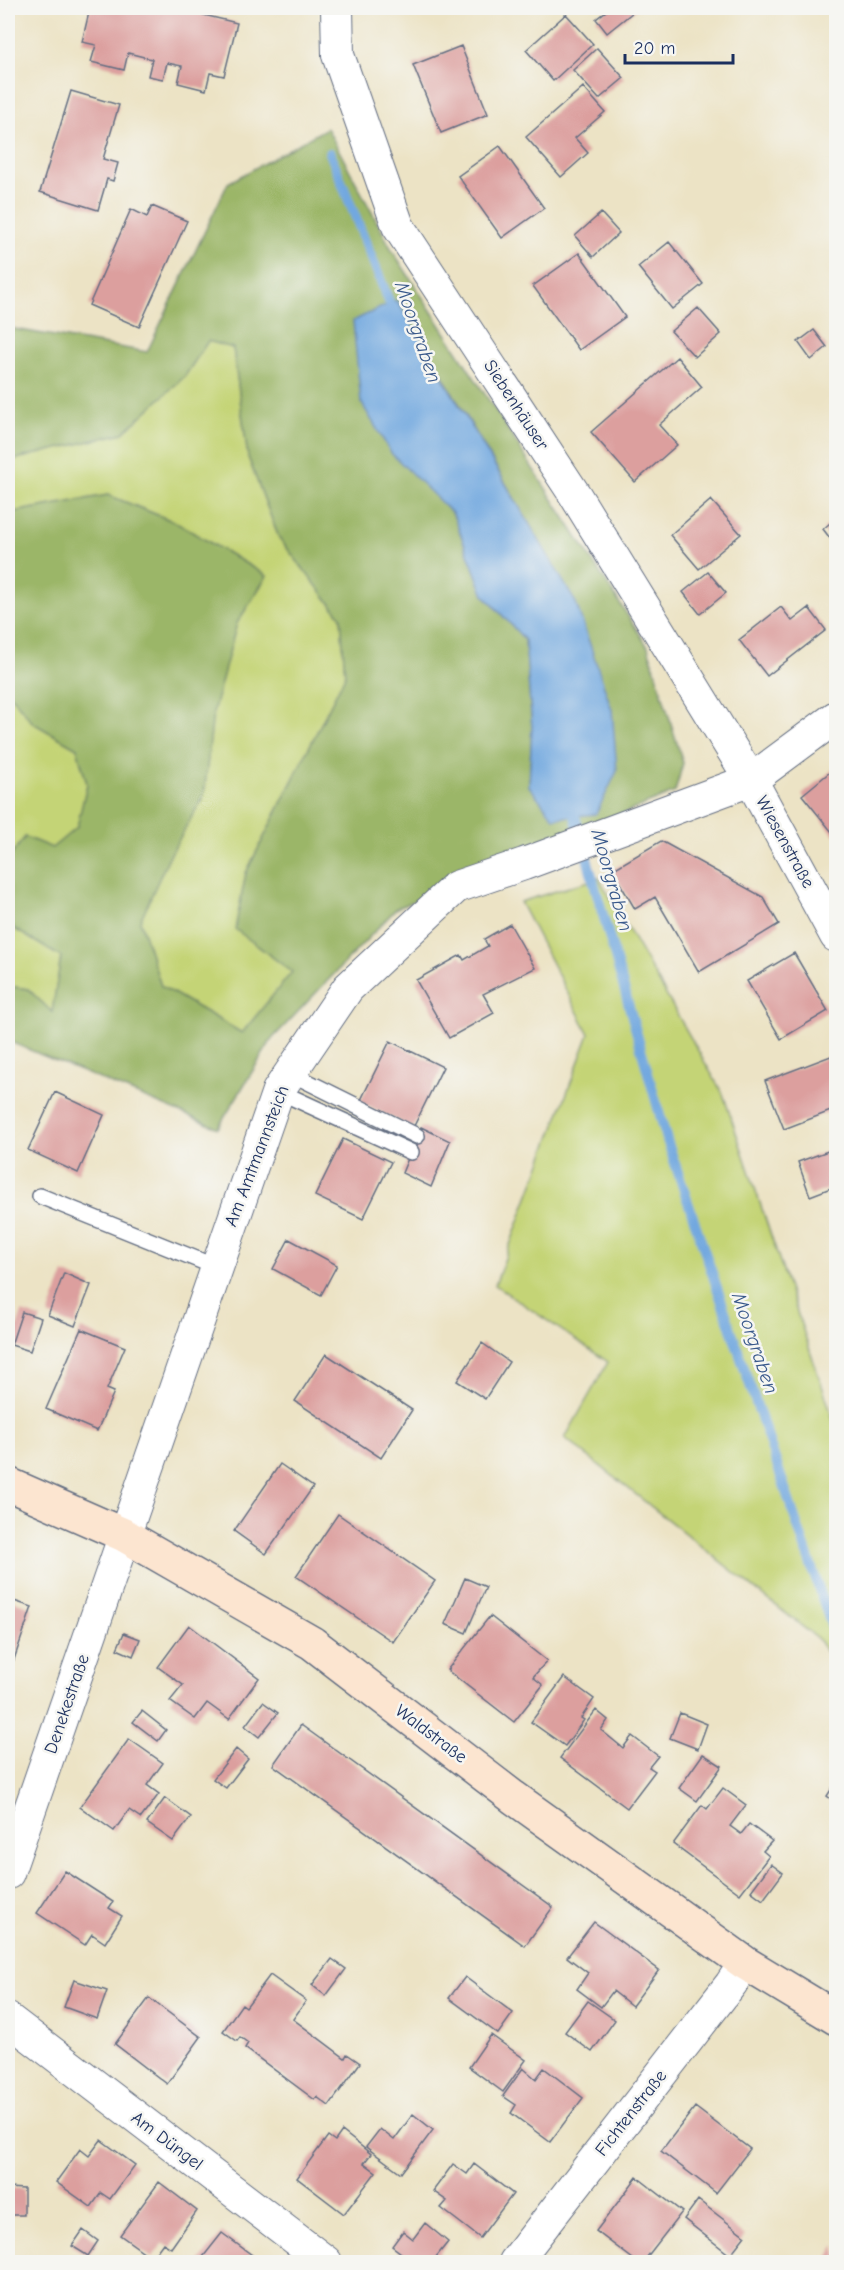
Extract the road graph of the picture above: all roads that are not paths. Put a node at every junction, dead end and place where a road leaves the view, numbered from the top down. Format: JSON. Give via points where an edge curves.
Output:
{"nodes":[{"id":1,"x":337,"y":8,"type":"edge"},
{"id":2,"x":837,"y":717,"type":"edge"},
{"id":3,"x":751,"y":780,"type":"junction"},
{"id":4,"x":837,"y":936,"type":"edge"},
{"id":5,"x":284,"y":1082,"type":"junction"},
{"id":6,"x":417,"y":1136,"type":"dead end"},
{"id":7,"x":411,"y":1152,"type":"dead end"},
{"id":8,"x":40,"y":1196,"type":"dead end"},
{"id":9,"x":216,"y":1267,"type":"junction"},
{"id":10,"x":8,"y":1484,"type":"edge"},
{"id":11,"x":124,"y":1535,"type":"junction"},
{"id":12,"x":8,"y":1873,"type":"edge"},
{"id":13,"x":745,"y":1963,"type":"junction"},
{"id":14,"x":837,"y":2018,"type":"edge"},
{"id":15,"x":8,"y":2019,"type":"edge"},
{"id":16,"x":326,"y":2262,"type":"edge"},
{"id":17,"x":515,"y":2262,"type":"edge"}],
"edges":[{"from":1,"to":3,"type":"street","name":"Siebenhäuser","via":[[338,55],[398,226],[575,495]]},
{"from":2,"to":3,"type":"street","name":"Am Amtmannsteich"},
{"from":3,"to":4,"type":"street","name":"Wiesenstraße"},
{"from":3,"to":5,"type":"street","name":"Am Amtmannsteich","via":[[456,887],[348,988]]},
{"from":5,"to":6,"type":"lane"},
{"from":5,"to":7,"type":"lane"},
{"from":5,"to":9,"type":"street","name":"Am Amtmannsteich"},
{"from":8,"to":9,"type":"lane"},
{"from":9,"to":11,"type":"street","name":"Am Amtmannsteich"},
{"from":10,"to":11,"type":"main road","name":"Waldstraße"},
{"from":11,"to":12,"type":"street","name":"Denekestraße"},
{"from":11,"to":13,"type":"main road","name":"Waldstraße","via":[[312,1643],[513,1797]]},
{"from":13,"to":14,"type":"main road","name":"Waldstraße"},
{"from":13,"to":17,"type":"street","name":"Fichtenstraße"},
{"from":15,"to":16,"type":"street","name":"Am Düngel"}]}
